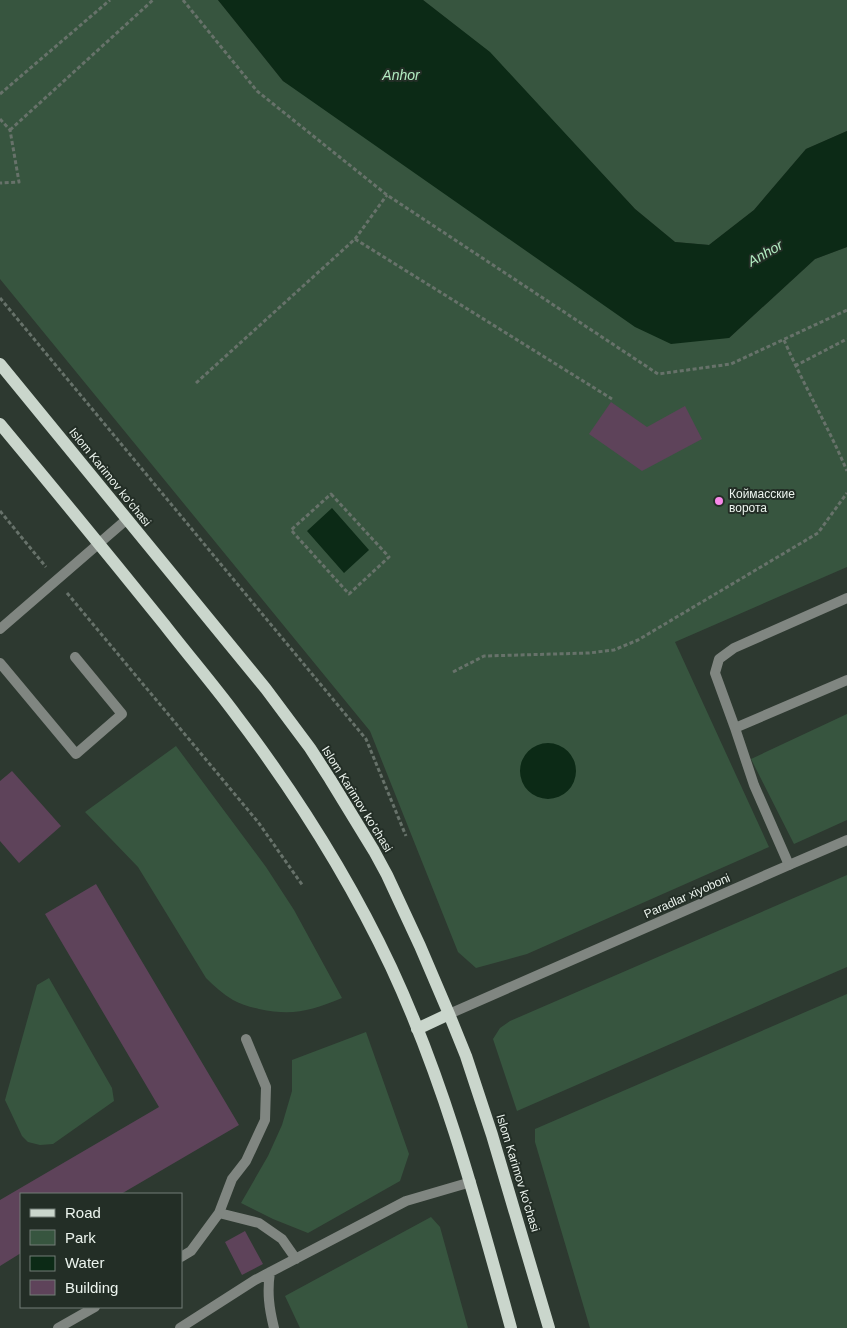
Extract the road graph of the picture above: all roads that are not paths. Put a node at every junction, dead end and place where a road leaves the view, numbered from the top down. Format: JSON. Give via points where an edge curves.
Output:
{"nodes":[{"id":1,"x":0,"y":364,"type":"edge"},
{"id":2,"x":0,"y":424,"type":"edge"},
{"id":3,"x":126,"y":520,"type":"junction"},
{"id":4,"x":99,"y":543,"type":"junction"},
{"id":5,"x":847,"y":598,"type":"edge"},
{"id":6,"x":0,"y":629,"type":"edge"},
{"id":7,"x":75,"y":657,"type":"dead end"},
{"id":8,"x":0,"y":664,"type":"edge"},
{"id":9,"x":847,"y":680,"type":"edge"},
{"id":10,"x":735,"y":728,"type":"junction"},
{"id":11,"x":847,"y":840,"type":"edge"},
{"id":12,"x":789,"y":865,"type":"junction"},
{"id":13,"x":450,"y":1014,"type":"junction"},
{"id":14,"x":417,"y":1029,"type":"junction"},
{"id":15,"x":246,"y":1039,"type":"dead end"},
{"id":16,"x":471,"y":1182,"type":"junction"},
{"id":17,"x":219,"y":1212,"type":"junction"},
{"id":18,"x":182,"y":1256,"type":"edge"},
{"id":19,"x":296,"y":1258,"type":"junction"},
{"id":20,"x":270,"y":1272,"type":"junction"},
{"id":21,"x":93,"y":1308,"type":"edge"},
{"id":22,"x":58,"y":1328,"type":"edge"},
{"id":23,"x":180,"y":1328,"type":"edge"},
{"id":24,"x":274,"y":1328,"type":"edge"},
{"id":25,"x":511,"y":1328,"type":"edge"},
{"id":26,"x":549,"y":1328,"type":"edge"}],
"edges":[{"from":1,"to":3,"type":"main road","name":"Islom Karimov ko'chasi"},
{"from":2,"to":4,"type":"main road"},
{"from":3,"to":4,"type":"street"},
{"from":3,"to":13,"type":"main road","name":"Islom Karimov ko'chasi","via":[[266,689],[310,748],[387,875]]},
{"from":4,"to":6,"type":"street"},
{"from":4,"to":14,"type":"main road","via":[[236,715],[300,804],[357,901]]},
{"from":5,"to":10,"type":"street","via":[[734,648],[720,659],[716,673]]},
{"from":7,"to":8,"type":"street","via":[[122,714],[76,754]]},
{"from":9,"to":10,"type":"street"},
{"from":10,"to":12,"type":"street","via":[[754,785]]},
{"from":11,"to":12,"type":"street","name":"Paradlar xiyoboni"},
{"from":12,"to":13,"type":"street","name":"Paradlar xiyoboni"},
{"from":13,"to":14,"type":"main road"},
{"from":13,"to":26,"type":"main road","name":"Islom Karimov ko'chasi","via":[[492,1135]]},
{"from":14,"to":16,"type":"main road"},
{"from":15,"to":17,"type":"street","via":[[266,1087],[265,1120],[246,1161],[232,1180]]},
{"from":16,"to":19,"type":"street","via":[[406,1201]]},
{"from":16,"to":25,"type":"main road"},
{"from":17,"to":18,"type":"street","via":[[191,1251]]},
{"from":17,"to":19,"type":"street","via":[[259,1224],[282,1239]]},
{"from":19,"to":20,"type":"street"},
{"from":20,"to":23,"type":"street"},
{"from":20,"to":24,"type":"street","via":[[268,1290]]},
{"from":21,"to":22,"type":"street"}]}
